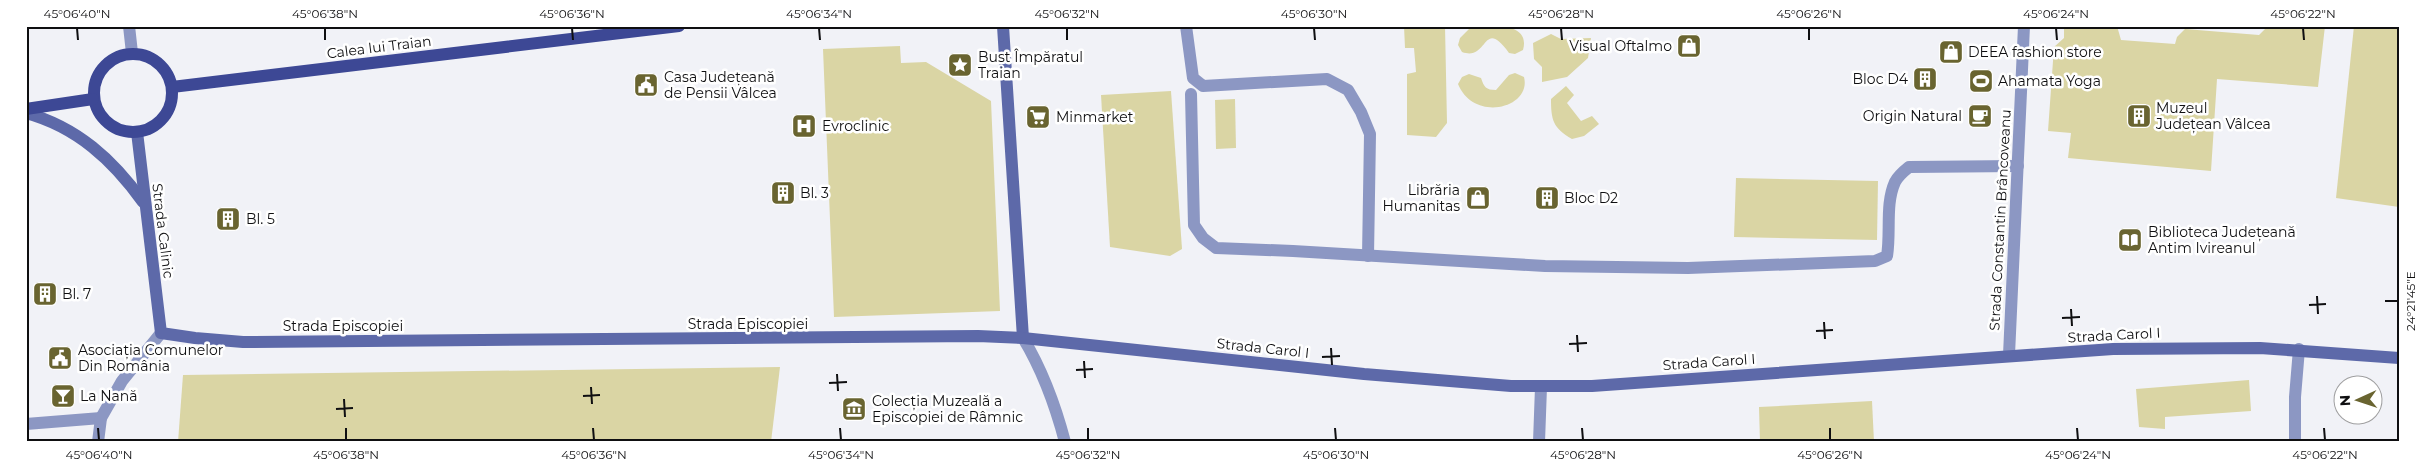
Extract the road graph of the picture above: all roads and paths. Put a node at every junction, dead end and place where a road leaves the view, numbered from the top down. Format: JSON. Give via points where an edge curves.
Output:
{"nodes":[{"id":1,"x":129,"y":26,"type":"edge"},
{"id":2,"x":679,"y":26,"type":"edge"},
{"id":3,"x":1003,"y":26,"type":"edge"},
{"id":4,"x":1186,"y":26,"type":"edge"},
{"id":5,"x":2024,"y":26,"type":"edge"},
{"id":6,"x":132,"y":53,"type":"junction"},
{"id":7,"x":172,"y":87,"type":"junction"},
{"id":8,"x":1191,"y":94,"type":"dead end"},
{"id":9,"x":93,"y":99,"type":"junction"},
{"id":10,"x":26,"y":109,"type":"edge"},
{"id":11,"x":26,"y":113,"type":"edge"},
{"id":12,"x":137,"y":132,"type":"junction"},
{"id":13,"x":2018,"y":166,"type":"junction"},
{"id":14,"x":144,"y":203,"type":"junction"},
{"id":15,"x":1368,"y":256,"type":"junction"},
{"id":16,"x":161,"y":333,"type":"junction"},
{"id":17,"x":1023,"y":338,"type":"junction"},
{"id":18,"x":2299,"y":349,"type":"junction"},
{"id":19,"x":2009,"y":355,"type":"junction"},
{"id":20,"x":2399,"y":358,"type":"edge"},
{"id":21,"x":1541,"y":387,"type":"junction"},
{"id":22,"x":101,"y":418,"type":"junction"},
{"id":23,"x":26,"y":424,"type":"edge"},
{"id":24,"x":98,"y":442,"type":"edge"},
{"id":25,"x":1065,"y":442,"type":"edge"},
{"id":26,"x":1539,"y":442,"type":"edge"},
{"id":27,"x":2295,"y":442,"type":"edge"}],
"edges":[{"from":1,"to":6,"type":"street"},
{"from":2,"to":7,"type":"main road","name":"Calea lui Traian"},
{"from":3,"to":17,"type":"street"},
{"from":4,"to":15,"type":"street","via":[[1194,78],[1203,86],[1328,79],[1348,90],[1370,134]]},
{"from":5,"to":13,"type":"street","name":"Strada Constantin Brâncoveanu"},
{"from":6,"to":7,"type":"main road","via":[[154,59],[169,76]]},
{"from":6,"to":9,"type":"main road","via":[[119,55],[103,67],[93,85]]},
{"from":7,"to":12,"type":"main road","via":[[172,100],[160,122]]},
{"from":8,"to":15,"type":"street","via":[[1194,225],[1203,238],[1216,248]]},
{"from":9,"to":10,"type":"main road"},
{"from":9,"to":12,"type":"main road","via":[[97,110],[109,124],[125,132]]},
{"from":11,"to":14,"type":"street","via":[[48,119],[100,152]]},
{"from":12,"to":14,"type":"street","name":"Strada Calinic"},
{"from":13,"to":15,"type":"street","via":[[1909,167],[1896,180],[1890,196],[1886,256],[1875,261],[1688,268],[1545,266]]},
{"from":13,"to":19,"type":"street","name":"Strada Constantin Brâncoveanu"},
{"from":14,"to":16,"type":"street","name":"Strada Calinic"},
{"from":16,"to":17,"type":"street","name":"Strada Episcopiei","via":[[244,342]]},
{"from":16,"to":22,"type":"street","via":[[122,381]]},
{"from":17,"to":21,"type":"street","name":"Strada Carol I","via":[[1364,374]]},
{"from":17,"to":25,"type":"street","via":[[1048,386]]},
{"from":18,"to":19,"type":"street","name":"Strada Carol I","via":[[2158,347]]},
{"from":18,"to":20,"type":"street","name":"Strada Carol I"},
{"from":18,"to":27,"type":"street"},
{"from":19,"to":21,"type":"street","name":"Strada Carol I"},
{"from":21,"to":26,"type":"street"},
{"from":22,"to":23,"type":"street"},
{"from":22,"to":24,"type":"street"}]}
